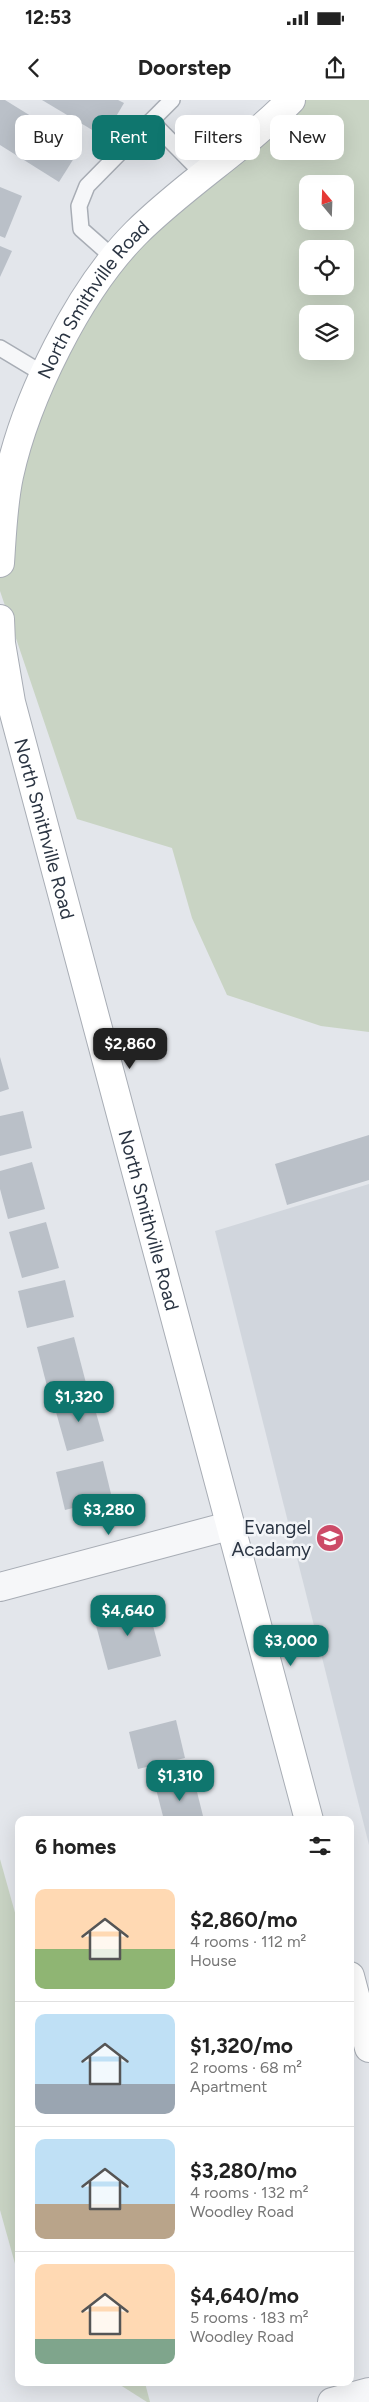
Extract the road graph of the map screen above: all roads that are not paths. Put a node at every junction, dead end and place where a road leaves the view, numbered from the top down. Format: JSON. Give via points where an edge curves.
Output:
{"nodes":[{"id":1,"x":172,"y":100,"type":"edge"},
{"id":2,"x":291,"y":100,"type":"edge"},
{"id":3,"x":157,"y":115,"type":"edge"},
{"id":4,"x":165,"y":135,"type":"edge"},
{"id":5,"x":113,"y":160,"type":"edge"},
{"id":6,"x":204,"y":175,"type":"junction"},
{"id":7,"x":115,"y":259,"type":"junction"},
{"id":8,"x":0,"y":348,"type":"edge"},
{"id":9,"x":45,"y":375,"type":"junction"},
{"id":10,"x":4,"y":475,"type":"edge"},
{"id":11,"x":0,"y":563,"type":"edge"},
{"id":12,"x":0,"y":619,"type":"edge"},
{"id":13,"x":2,"y":660,"type":"edge"},
{"id":14,"x":229,"y":1526,"type":"junction"},
{"id":15,"x":0,"y":1587,"type":"edge"},
{"id":16,"x":308,"y":1816,"type":"edge"},
{"id":17,"x":354,"y":1991,"type":"edge"},
{"id":18,"x":369,"y":2048,"type":"edge"},
{"id":19,"x":369,"y":2392,"type":"edge"},
{"id":20,"x":332,"y":2402,"type":"edge"}],
"edges":[{"from":1,"to":3,"type":"lane"},
{"from":2,"to":6,"type":"main road","name":"North Smithville Road"},
{"from":4,"to":6,"type":"lane"},
{"from":5,"to":7,"type":"lane","via":[[87,186],[78,206],[81,229]]},
{"from":6,"to":7,"type":"main road","name":"North Smithville Road","via":[[135,234]]},
{"from":7,"to":9,"type":"main road","name":"North Smithville Road","via":[[84,301],[60,341]]},
{"from":8,"to":9,"type":"lane"},
{"from":9,"to":10,"type":"main road","name":"North Smithville Road"},
{"from":10,"to":11,"type":"main road","name":"North Smithville Road"},
{"from":12,"to":13,"type":"main road","name":"North Smithville Road"},
{"from":13,"to":14,"type":"main road","name":"North Smithville Road","via":[[10,702]]},
{"from":14,"to":15,"type":"street"},
{"from":14,"to":16,"type":"main road","name":"North Smithville Road"},
{"from":17,"to":18,"type":"main road"},
{"from":19,"to":20,"type":"street"}]}
